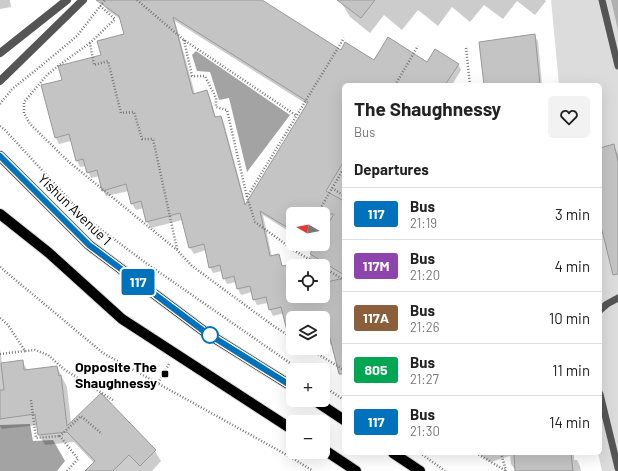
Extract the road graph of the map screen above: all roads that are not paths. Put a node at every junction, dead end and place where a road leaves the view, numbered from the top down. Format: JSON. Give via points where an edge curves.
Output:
{"nodes":[{"id":1,"x":67,"y":0,"type":"edge"},
{"id":2,"x":83,"y":0,"type":"edge"},
{"id":3,"x":602,"y":0,"type":"edge"},
{"id":4,"x":0,"y":53,"type":"edge"},
{"id":5,"x":618,"y":66,"type":"edge"},
{"id":6,"x":0,"y":81,"type":"edge"},
{"id":7,"x":0,"y":156,"type":"edge"},
{"id":8,"x":0,"y":214,"type":"edge"},
{"id":9,"x":618,"y":298,"type":"edge"},
{"id":10,"x":602,"y":308,"type":"edge"},
{"id":11,"x":286,"y":383,"type":"edge"},
{"id":12,"x":602,"y":402,"type":"edge"},
{"id":13,"x":324,"y":407,"type":"edge"},
{"id":14,"x":342,"y":419,"type":"edge"},
{"id":15,"x":286,"y":425,"type":"edge"},
{"id":16,"x":330,"y":454,"type":"edge"},
{"id":17,"x":396,"y":455,"type":"edge"},
{"id":18,"x":618,"y":468,"type":"edge"},
{"id":19,"x":356,"y":471,"type":"edge"},
{"id":20,"x":420,"y":471,"type":"edge"}],
"edges":[{"from":1,"to":4,"type":"street"},
{"from":2,"to":6,"type":"street"},
{"from":3,"to":5,"type":"lane"},
{"from":7,"to":11,"type":"main road","name":"Yishun Avenue 1","via":[[89,245],[205,332]]},
{"from":8,"to":15,"type":"main road","via":[[49,253],[122,319]]},
{"from":9,"to":10,"type":"lane"},
{"from":12,"to":18,"type":"lane"},
{"from":13,"to":14,"type":"main road"},
{"from":16,"to":19,"type":"main road"},
{"from":17,"to":20,"type":"main road"}]}
